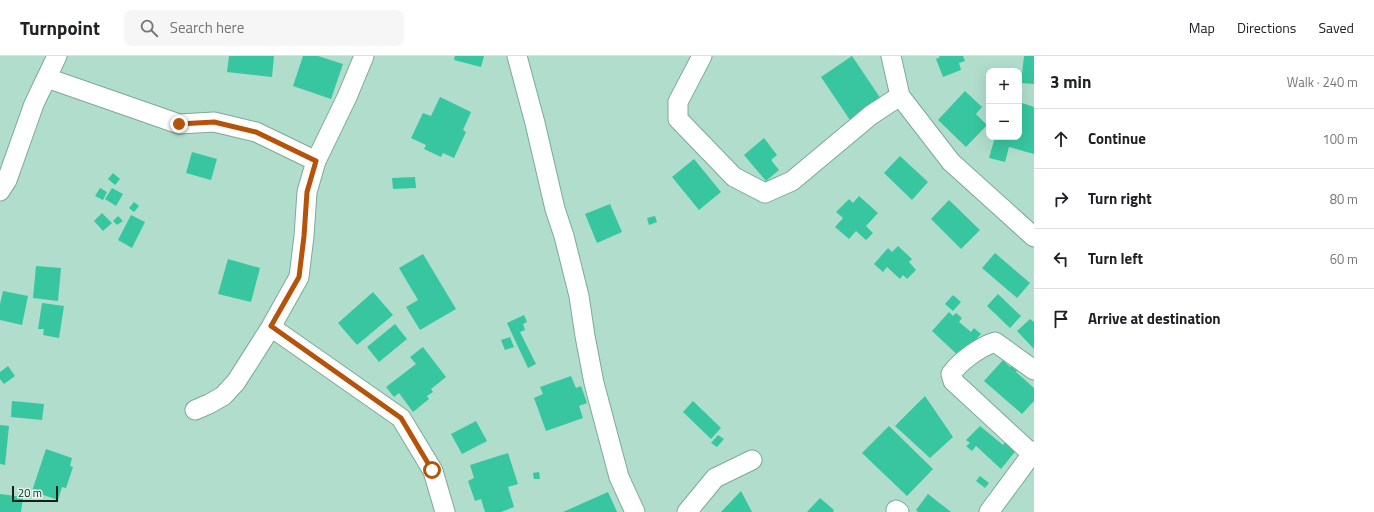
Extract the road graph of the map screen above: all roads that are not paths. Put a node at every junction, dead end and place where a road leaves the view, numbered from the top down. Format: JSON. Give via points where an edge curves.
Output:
{"nodes":[{"id":1,"x":57,"y":56,"type":"edge"},
{"id":2,"x":364,"y":56,"type":"edge"},
{"id":3,"x":517,"y":56,"type":"edge"},
{"id":4,"x":702,"y":56,"type":"edge"},
{"id":5,"x":891,"y":56,"type":"edge"},
{"id":6,"x":47,"y":78,"type":"junction"},
{"id":7,"x":900,"y":96,"type":"junction"},
{"id":8,"x":316,"y":161,"type":"junction"},
{"id":9,"x":0,"y":191,"type":"edge"},
{"id":10,"x":1033,"y":231,"type":"edge"},
{"id":11,"x":271,"y":326,"type":"junction"},
{"id":12,"x":1034,"y":370,"type":"edge"},
{"id":13,"x":194,"y":410,"type":"dead end"},
{"id":14,"x":1033,"y":452,"type":"edge"},
{"id":15,"x":752,"y":460,"type":"dead end"},
{"id":16,"x":445,"y":512,"type":"edge"},
{"id":17,"x":635,"y":512,"type":"edge"},
{"id":18,"x":686,"y":512,"type":"edge"},
{"id":19,"x":988,"y":512,"type":"edge"}],
"edges":[{"from":1,"to":6,"type":"street"},
{"from":2,"to":8,"type":"street"},
{"from":3,"to":17,"type":"street","via":[[579,296],[600,405],[619,477]]},
{"from":4,"to":7,"type":"street","via":[[678,102],[678,119],[734,177],[765,193],[792,181],[871,115]]},
{"from":5,"to":7,"type":"street"},
{"from":6,"to":8,"type":"street","via":[[179,124],[214,122],[256,132]]},
{"from":6,"to":9,"type":"street","via":[[34,104],[7,180]]},
{"from":7,"to":10,"type":"street","via":[[952,162]]},
{"from":8,"to":11,"type":"street","via":[[307,192],[299,277]]},
{"from":11,"to":13,"type":"street","via":[[236,382],[223,396]]},
{"from":11,"to":16,"type":"street","via":[[401,418],[432,470]]},
{"from":12,"to":14,"type":"street","via":[[994,342],[980,349],[956,367],[951,374],[953,381]]},
{"from":14,"to":19,"type":"street"},
{"from":15,"to":18,"type":"street","via":[[715,478]]}]}
